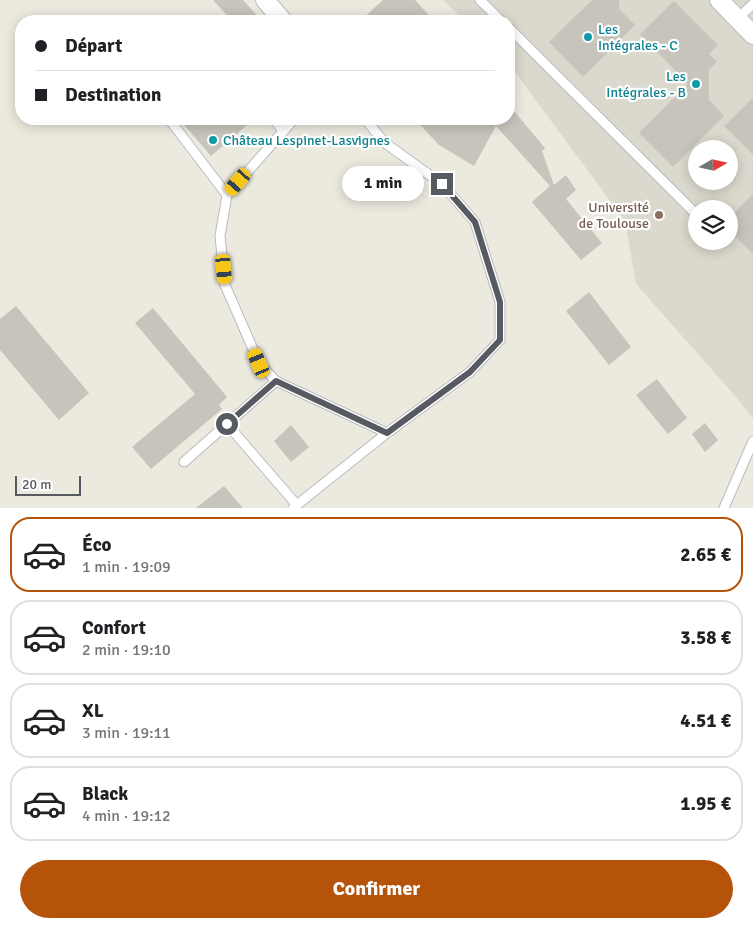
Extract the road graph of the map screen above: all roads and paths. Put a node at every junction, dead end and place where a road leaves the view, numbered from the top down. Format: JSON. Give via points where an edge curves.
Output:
{"nodes":[{"id":1,"x":265,"y":0,"type":"edge"},
{"id":2,"x":480,"y":0,"type":"edge"},
{"id":3,"x":718,"y":0,"type":"edge"},
{"id":4,"x":753,"y":4,"type":"edge"},
{"id":5,"x":278,"y":15,"type":"edge"},
{"id":6,"x":496,"y":15,"type":"edge"},
{"id":7,"x":738,"y":18,"type":"junction"},
{"id":8,"x":515,"y":34,"type":"edge"},
{"id":9,"x":753,"y":35,"type":"edge"},
{"id":10,"x":174,"y":125,"type":"edge"},
{"id":11,"x":278,"y":125,"type":"edge"},
{"id":12,"x":288,"y":125,"type":"edge"},
{"id":13,"x":369,"y":125,"type":"edge"},
{"id":14,"x":283,"y":131,"type":"junction"},
{"id":15,"x":227,"y":195,"type":"junction"},
{"id":16,"x":688,"y":206,"type":"edge"},
{"id":17,"x":276,"y":381,"type":"junction"},
{"id":18,"x":227,"y":424,"type":"junction"},
{"id":19,"x":387,"y":433,"type":"junction"},
{"id":20,"x":753,"y":441,"type":"edge"},
{"id":21,"x":184,"y":462,"type":"dead end"},
{"id":22,"x":294,"y":506,"type":"edge"},
{"id":23,"x":724,"y":508,"type":"edge"}],
"edges":[{"from":1,"to":5,"type":"street"},
{"from":2,"to":6,"type":"lane"},
{"from":3,"to":7,"type":"street"},
{"from":4,"to":7,"type":"lane"},
{"from":7,"to":9,"type":"street"},
{"from":8,"to":16,"type":"lane"},
{"from":10,"to":15,"type":"lane"},
{"from":11,"to":14,"type":"lane"},
{"from":12,"to":14,"type":"lane"},
{"from":13,"to":19,"type":"lane","via":[[385,143],[442,184],[475,222],[500,302],[500,340],[470,372]]},
{"from":14,"to":15,"type":"lane"},
{"from":15,"to":17,"type":"lane","via":[[220,236],[225,285],[259,363]]},
{"from":17,"to":18,"type":"lane"},
{"from":17,"to":19,"type":"lane"},
{"from":18,"to":21,"type":"lane"},
{"from":18,"to":22,"type":"lane"},
{"from":19,"to":22,"type":"lane"},
{"from":20,"to":23,"type":"lane"}]}
